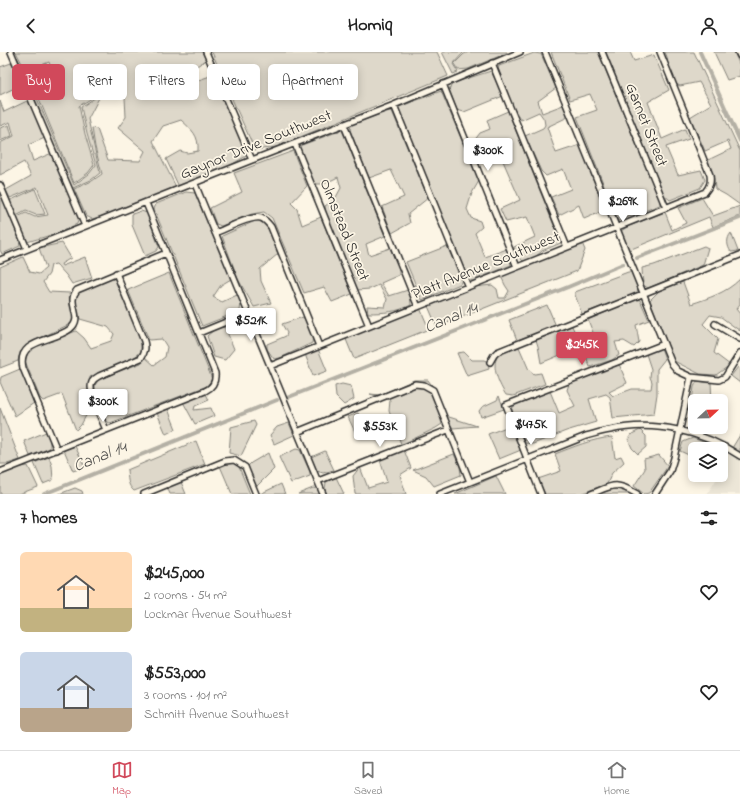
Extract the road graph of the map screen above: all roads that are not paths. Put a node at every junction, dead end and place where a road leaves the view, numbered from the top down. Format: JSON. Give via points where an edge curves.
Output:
{"nodes":[{"id":1,"x":11,"y":52,"type":"edge"},
{"id":2,"x":206,"y":52,"type":"edge"},
{"id":3,"x":520,"y":52,"type":"edge"},
{"id":4,"x":545,"y":52,"type":"edge"},
{"id":5,"x":602,"y":52,"type":"edge"},
{"id":6,"x":660,"y":52,"type":"edge"},
{"id":7,"x":738,"y":52,"type":"edge"},
{"id":8,"x":740,"y":56,"type":"edge"},
{"id":9,"x":492,"y":63,"type":"junction"},
{"id":10,"x":443,"y":84,"type":"junction"},
{"id":11,"x":394,"y":105,"type":"junction"},
{"id":12,"x":344,"y":124,"type":"junction"},
{"id":13,"x":295,"y":144,"type":"junction"},
{"id":14,"x":252,"y":160,"type":"junction"},
{"id":15,"x":195,"y":184,"type":"junction"},
{"id":16,"x":0,"y":185,"type":"edge"},
{"id":17,"x":146,"y":203,"type":"junction"},
{"id":18,"x":666,"y":208,"type":"junction"},
{"id":19,"x":85,"y":226,"type":"junction"},
{"id":20,"x":616,"y":228,"type":"junction"},
{"id":21,"x":215,"y":233,"type":"junction"},
{"id":22,"x":566,"y":248,"type":"junction"},
{"id":23,"x":27,"y":249,"type":"junction"},
{"id":24,"x":166,"y":252,"type":"junction"},
{"id":25,"x":740,"y":255,"type":"edge"},
{"id":26,"x":0,"y":260,"type":"edge"},
{"id":27,"x":517,"y":267,"type":"junction"},
{"id":28,"x":116,"y":273,"type":"junction"},
{"id":29,"x":468,"y":287,"type":"junction"},
{"id":30,"x":643,"y":294,"type":"junction"},
{"id":31,"x":418,"y":307,"type":"junction"},
{"id":32,"x":248,"y":313,"type":"junction"},
{"id":33,"x":715,"y":324,"type":"dead end"},
{"id":34,"x":368,"y":326,"type":"junction"},
{"id":35,"x":199,"y":333,"type":"junction"},
{"id":36,"x":740,"y":339,"type":"edge"},
{"id":37,"x":664,"y":344,"type":"junction"},
{"id":38,"x":319,"y":346,"type":"junction"},
{"id":39,"x":740,"y":353,"type":"edge"},
{"id":40,"x":490,"y":362,"type":"dead end"},
{"id":41,"x":270,"y":366,"type":"junction"},
{"id":42,"x":691,"y":376,"type":"junction"},
{"id":43,"x":106,"y":430,"type":"junction"},
{"id":44,"x":448,"y":430,"type":"junction"},
{"id":45,"x":680,"y":430,"type":"junction"},
{"id":46,"x":297,"y":432,"type":"junction"},
{"id":47,"x":57,"y":450,"type":"junction"},
{"id":48,"x":740,"y":456,"type":"edge"},
{"id":49,"x":527,"y":459,"type":"junction"},
{"id":50,"x":0,"y":472,"type":"edge"},
{"id":51,"x":318,"y":481,"type":"junction"},
{"id":52,"x":470,"y":482,"type":"junction"},
{"id":53,"x":144,"y":494,"type":"edge"},
{"id":54,"x":256,"y":494,"type":"edge"},
{"id":55,"x":323,"y":494,"type":"edge"},
{"id":56,"x":440,"y":494,"type":"edge"},
{"id":57,"x":541,"y":494,"type":"edge"},
{"id":58,"x":591,"y":494,"type":"edge"},
{"id":59,"x":637,"y":494,"type":"edge"},
{"id":60,"x":655,"y":494,"type":"edge"}],
"edges":[{"from":1,"to":19,"type":"street"},
{"from":2,"to":14,"type":"street"},
{"from":3,"to":9,"type":"street","name":"Gaynor Drive Southwest"},
{"from":4,"to":20,"type":"street"},
{"from":5,"to":18,"type":"street","name":"Garnet Street"},
{"from":6,"to":18,"type":"street","name":"Platt Avenue Southwest","via":[[711,181],[709,187],[700,194]]},
{"from":7,"to":8,"type":"street"},
{"from":9,"to":10,"type":"street","name":"Gaynor Drive Southwest"},
{"from":9,"to":22,"type":"street"},
{"from":10,"to":11,"type":"street","name":"Gaynor Drive Southwest"},
{"from":10,"to":27,"type":"street"},
{"from":11,"to":12,"type":"street","name":"Gaynor Drive Southwest"},
{"from":11,"to":29,"type":"street"},
{"from":12,"to":13,"type":"street","name":"Gaynor Drive Southwest"},
{"from":12,"to":31,"type":"street"},
{"from":13,"to":14,"type":"street","name":"Gaynor Drive Southwest"},
{"from":13,"to":34,"type":"street","name":"Olmstead Street"},
{"from":14,"to":15,"type":"street","name":"Gaynor Drive Southwest"},
{"from":15,"to":17,"type":"street","name":"Gaynor Drive Southwest"},
{"from":15,"to":21,"type":"street"},
{"from":16,"to":23,"type":"street"},
{"from":17,"to":19,"type":"street","name":"Gaynor Drive Southwest"},
{"from":17,"to":24,"type":"street"},
{"from":18,"to":20,"type":"street","name":"Platt Avenue Southwest"},
{"from":19,"to":23,"type":"street","name":"Gaynor Drive Southwest"},
{"from":20,"to":22,"type":"street","name":"Platt Avenue Southwest"},
{"from":20,"to":30,"type":"street"},
{"from":21,"to":32,"type":"street"},
{"from":21,"to":38,"type":"street","via":[[251,218],[262,218],[267,222]]},
{"from":22,"to":27,"type":"street","name":"Platt Avenue Southwest"},
{"from":23,"to":26,"type":"street","name":"Gaynor Drive Southwest"},
{"from":24,"to":28,"type":"street"},
{"from":24,"to":35,"type":"street"},
{"from":25,"to":30,"type":"street"},
{"from":27,"to":29,"type":"street","name":"Platt Avenue Southwest"},
{"from":28,"to":43,"type":"street","via":[[146,347],[141,358],[100,376],[92,383],[92,395]]},
{"from":28,"to":47,"type":"street","via":[[77,290],[72,300],[76,319],[74,325],[64,333],[26,349],[23,355],[23,368]]},
{"from":29,"to":31,"type":"street","name":"Platt Avenue Southwest"},
{"from":30,"to":37,"type":"street"},
{"from":30,"to":40,"type":"street","via":[[497,352]]},
{"from":31,"to":34,"type":"street","name":"Platt Avenue Southwest"},
{"from":32,"to":35,"type":"street"},
{"from":32,"to":41,"type":"street"},
{"from":33,"to":36,"type":"street"},
{"from":34,"to":38,"type":"street","name":"Platt Avenue Southwest"},
{"from":35,"to":43,"type":"street","via":[[214,373],[214,384],[205,391]]},
{"from":37,"to":42,"type":"street","via":[[672,364],[678,371]]},
{"from":37,"to":49,"type":"street","via":[[506,405]]},
{"from":38,"to":41,"type":"street","name":"Platt Avenue Southwest"},
{"from":39,"to":42,"type":"street","via":[[725,377],[716,380]]},
{"from":41,"to":46,"type":"street"},
{"from":42,"to":45,"type":"street"},
{"from":43,"to":47,"type":"street"},
{"from":44,"to":46,"type":"street","via":[[433,390],[416,384]]},
{"from":44,"to":51,"type":"street"},
{"from":44,"to":52,"type":"street"},
{"from":45,"to":48,"type":"street","via":[[714,440]]},
{"from":45,"to":49,"type":"street","via":[[662,427],[610,429]]},
{"from":45,"to":60,"type":"street","via":[[670,470]]},
{"from":46,"to":51,"type":"street"},
{"from":47,"to":50,"type":"street"},
{"from":49,"to":52,"type":"street"},
{"from":49,"to":57,"type":"street"},
{"from":51,"to":55,"type":"street"},
{"from":52,"to":56,"type":"street"},
{"from":53,"to":54,"type":"street","via":[[225,461],[234,460],[245,467]]},
{"from":58,"to":59,"type":"street","via":[[615,485],[624,486]]}]}
